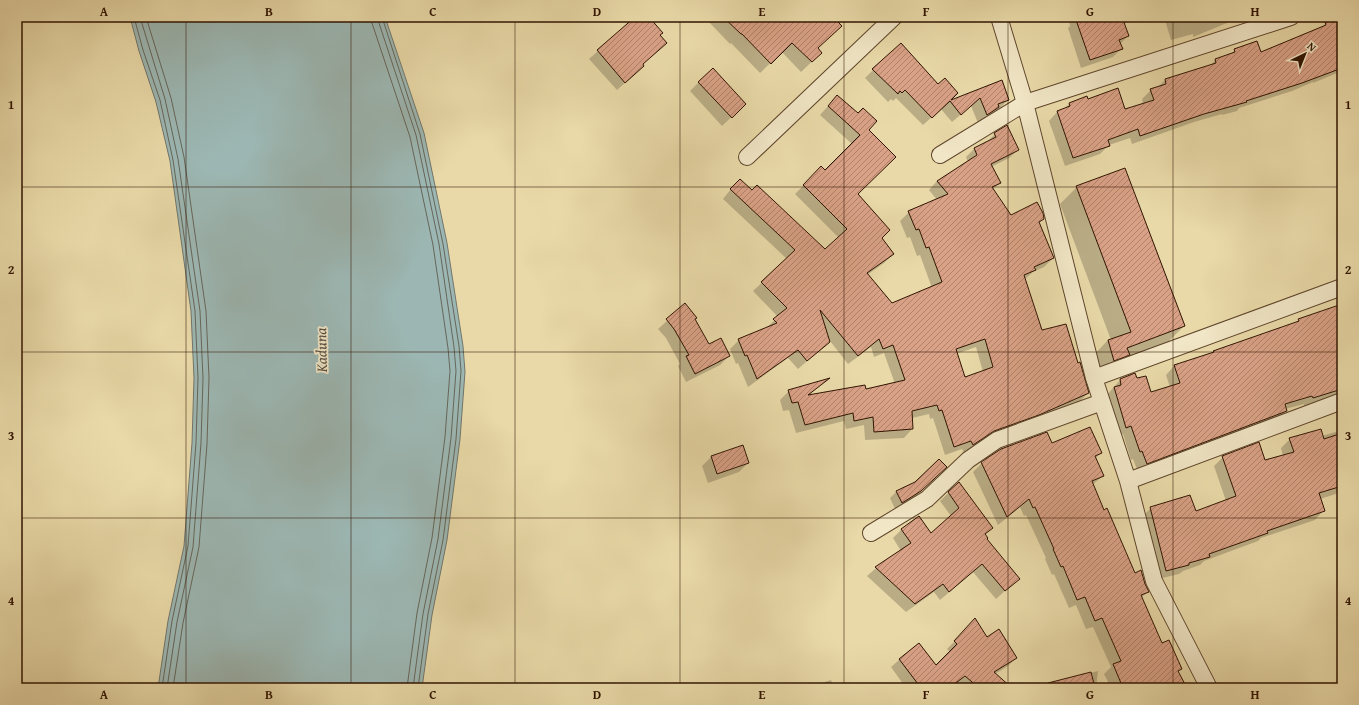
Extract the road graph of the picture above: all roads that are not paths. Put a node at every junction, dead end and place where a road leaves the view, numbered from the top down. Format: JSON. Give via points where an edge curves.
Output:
{"nodes":[{"id":1,"x":894,"y":17,"type":"edge"},
{"id":2,"x":999,"y":17,"type":"edge"},
{"id":3,"x":1291,"y":17,"type":"edge"},
{"id":4,"x":1025,"y":103,"type":"junction"},
{"id":5,"x":940,"y":155,"type":"dead end"},
{"id":6,"x":747,"y":157,"type":"dead end"},
{"id":7,"x":1342,"y":287,"type":"edge"},
{"id":8,"x":1094,"y":378,"type":"junction"},
{"id":9,"x":1342,"y":401,"type":"edge"},
{"id":10,"x":1102,"y":402,"type":"junction"},
{"id":11,"x":1128,"y":481,"type":"junction"},
{"id":12,"x":871,"y":533,"type":"dead end"},
{"id":13,"x":1209,"y":688,"type":"edge"}],
"edges":[{"from":1,"to":6,"type":"street"},
{"from":2,"to":4,"type":"street"},
{"from":3,"to":4,"type":"street"},
{"from":4,"to":5,"type":"street"},
{"from":4,"to":8,"type":"street"},
{"from":7,"to":8,"type":"street"},
{"from":8,"to":10,"type":"street"},
{"from":9,"to":11,"type":"street"},
{"from":10,"to":11,"type":"street"},
{"from":10,"to":12,"type":"street","via":[[997,440],[968,460],[927,499]]},
{"from":11,"to":13,"type":"street","via":[[1154,581]]}]}
